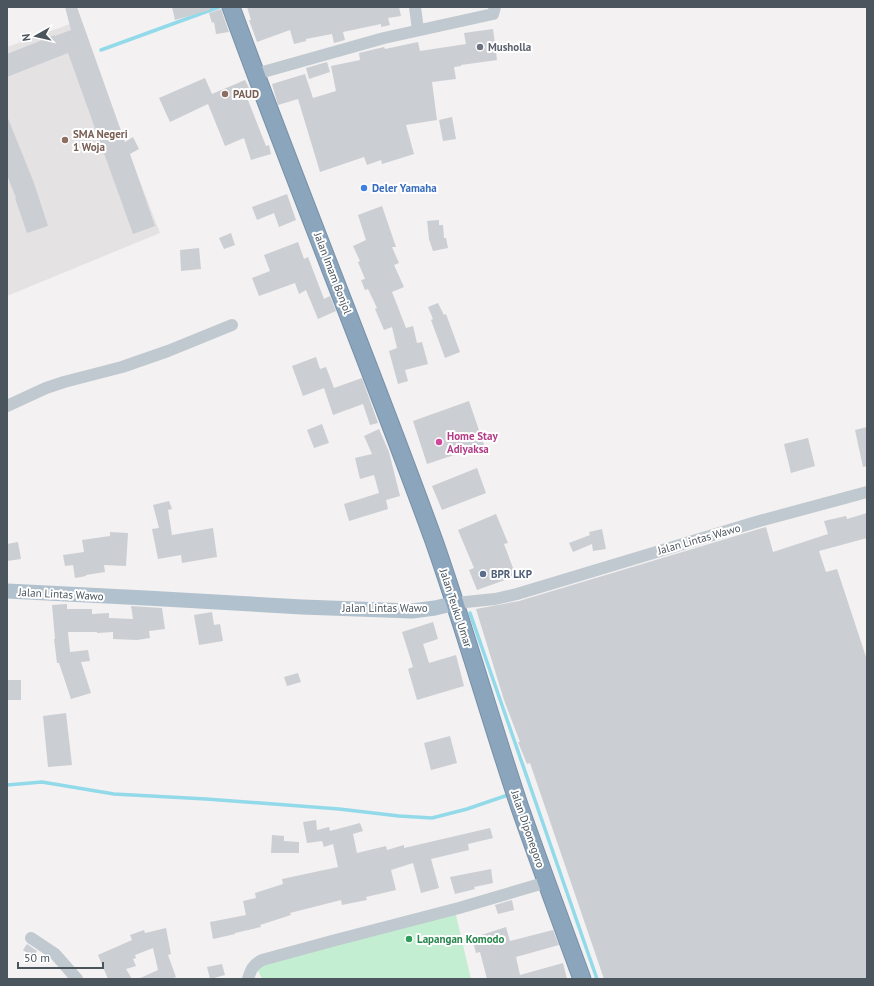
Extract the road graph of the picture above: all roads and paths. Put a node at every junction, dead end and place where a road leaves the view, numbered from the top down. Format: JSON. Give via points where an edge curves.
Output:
{"nodes":[{"id":1,"x":231,"y":7,"type":"edge"},
{"id":2,"x":415,"y":7,"type":"edge"},
{"id":3,"x":495,"y":7,"type":"edge"},
{"id":4,"x":418,"y":30,"type":"junction"},
{"id":5,"x":256,"y":74,"type":"junction"},
{"id":6,"x":232,"y":325,"type":"dead end"},
{"id":7,"x":7,"y":406,"type":"edge"},
{"id":8,"x":867,"y":492,"type":"edge"},
{"id":9,"x":433,"y":539,"type":"joint"},
{"id":10,"x":7,"y":591,"type":"edge"},
{"id":11,"x":456,"y":603,"type":"junction"},
{"id":12,"x":479,"y":678,"type":"joint"},
{"id":13,"x":546,"y":882,"type":"junction"},
{"id":14,"x":31,"y":938,"type":"dead end"},
{"id":15,"x":77,"y":979,"type":"edge"},
{"id":16,"x":248,"y":979,"type":"edge"},
{"id":17,"x":582,"y":979,"type":"edge"}],
"edges":[{"from":1,"to":5,"type":"highway","name":"Jalan Imam Bonjol"},
{"from":2,"to":4,"type":"street"},
{"from":3,"to":4,"type":"street","via":[[493,14]]},
{"from":4,"to":5,"type":"street"},
{"from":5,"to":9,"type":"highway","name":"Jalan Imam Bonjol"},
{"from":6,"to":7,"type":"street","via":[[122,367],[46,388]]},
{"from":8,"to":11,"type":"street","name":"Jalan Lintas Wawo","via":[[741,526],[517,594]]},
{"from":9,"to":11,"type":"highway","name":"Jalan Teuku Umar"},
{"from":10,"to":11,"type":"main road","name":"Jalan Lintas Wawo","via":[[412,611]]},
{"from":11,"to":12,"type":"highway","name":"Jalan Teuku Umar"},
{"from":12,"to":13,"type":"highway","name":"Jalan Diponegoro"},
{"from":13,"to":16,"type":"street","via":[[459,908],[262,960],[250,969]]},
{"from":13,"to":17,"type":"highway","name":"Jalan Diponegoro"},
{"from":14,"to":15,"type":"street","via":[[55,954]]}]}
